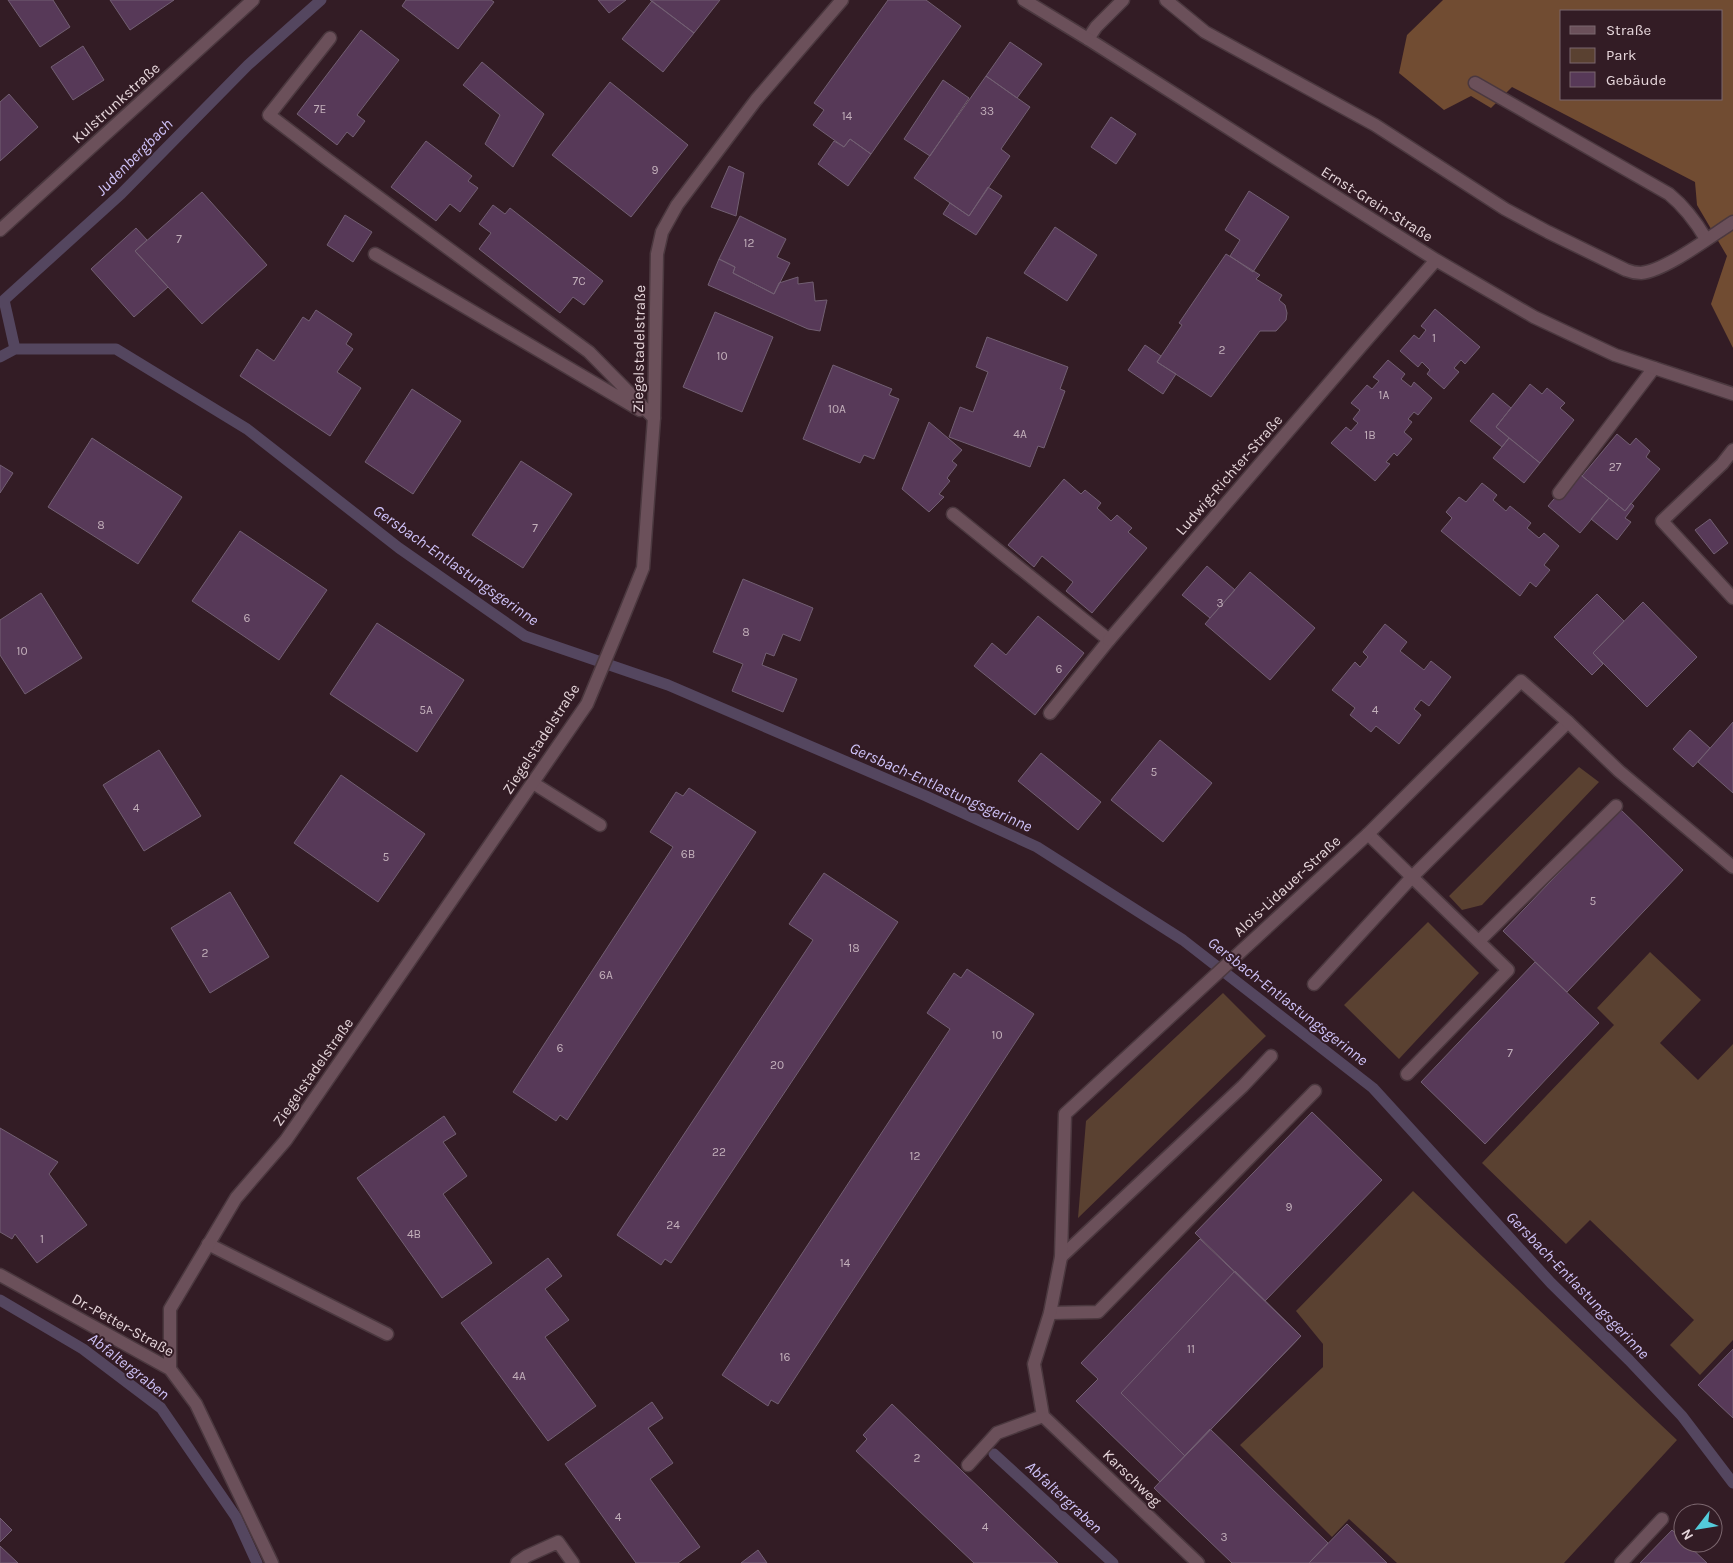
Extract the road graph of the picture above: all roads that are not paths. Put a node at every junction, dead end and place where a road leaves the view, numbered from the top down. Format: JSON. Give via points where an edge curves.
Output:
{"nodes":[{"id":1,"x":253,"y":0,"type":"edge"},
{"id":2,"x":842,"y":0,"type":"edge"},
{"id":3,"x":1024,"y":0,"type":"edge"},
{"id":4,"x":1123,"y":0,"type":"edge"},
{"id":5,"x":1166,"y":0,"type":"edge"},
{"id":6,"x":330,"y":38,"type":"dead end"},
{"id":7,"x":1088,"y":39,"type":"junction"},
{"id":8,"x":1475,"y":83,"type":"dead end"},
{"id":9,"x":1733,"y":222,"type":"edge"},
{"id":10,"x":0,"y":230,"type":"edge"},
{"id":11,"x":1706,"y":239,"type":"junction"},
{"id":12,"x":375,"y":254,"type":"dead end"},
{"id":13,"x":1436,"y":260,"type":"junction"},
{"id":14,"x":1654,"y":368,"type":"junction"},
{"id":15,"x":1733,"y":394,"type":"edge"},
{"id":16,"x":654,"y":418,"type":"junction"},
{"id":17,"x":1733,"y":450,"type":"edge"},
{"id":18,"x":1559,"y":493,"type":"dead end"},
{"id":19,"x":953,"y":514,"type":"dead end"},
{"id":20,"x":1733,"y":598,"type":"edge"},
{"id":21,"x":1110,"y":640,"type":"junction"},
{"id":22,"x":1050,"y":713,"type":"dead end"},
{"id":23,"x":1568,"y":722,"type":"junction"},
{"id":24,"x":533,"y":783,"type":"junction"},
{"id":25,"x":1616,"y":806,"type":"dead end"},
{"id":26,"x":600,"y":825,"type":"dead end"},
{"id":27,"x":1368,"y":834,"type":"junction"},
{"id":28,"x":1733,"y":868,"type":"edge"},
{"id":29,"x":1412,"y":877,"type":"junction"},
{"id":30,"x":1479,"y":941,"type":"junction"},
{"id":31,"x":1314,"y":984,"type":"dead end"},
{"id":32,"x":1271,"y":1056,"type":"dead end"},
{"id":33,"x":1407,"y":1074,"type":"dead end"},
{"id":34,"x":1315,"y":1091,"type":"dead end"},
{"id":35,"x":208,"y":1244,"type":"junction"},
{"id":36,"x":1062,"y":1257,"type":"junction"},
{"id":37,"x":0,"y":1275,"type":"edge"},
{"id":38,"x":1050,"y":1313,"type":"junction"},
{"id":39,"x":387,"y":1334,"type":"dead end"},
{"id":40,"x":170,"y":1369,"type":"junction"},
{"id":41,"x":1043,"y":1416,"type":"junction"},
{"id":42,"x":968,"y":1465,"type":"dead end"},
{"id":43,"x":1662,"y":1519,"type":"dead end"},
{"id":44,"x":272,"y":1563,"type":"edge"},
{"id":45,"x":517,"y":1563,"type":"edge"},
{"id":46,"x":573,"y":1563,"type":"edge"},
{"id":47,"x":1198,"y":1563,"type":"edge"},
{"id":48,"x":1621,"y":1563,"type":"edge"}],
"edges":[{"from":1,"to":10,"type":"street","name":"Kulstrunkstraße"},
{"from":2,"to":16,"type":"street","name":"Ziegelstadelstraße","via":[[756,100],[677,205],[662,232],[657,254]]},
{"from":3,"to":7,"type":"street","name":"Ernst-Grein-Straße"},
{"from":4,"to":7,"type":"street"},
{"from":5,"to":11,"type":"street","via":[[1205,32],[1375,125],[1505,209],[1626,270],[1651,271]]},
{"from":6,"to":16,"type":"street","via":[[270,115],[590,352]]},
{"from":7,"to":13,"type":"street","name":"Ernst-Grein-Straße"},
{"from":8,"to":11,"type":"street","via":[[1669,194],[1691,216]]},
{"from":9,"to":11,"type":"street"},
{"from":12,"to":16,"type":"street"},
{"from":13,"to":14,"type":"street","name":"Ernst-Grein-Straße","via":[[1534,317],[1615,355]]},
{"from":13,"to":21,"type":"street","name":"Ludwig-Richter-Straße"},
{"from":14,"to":15,"type":"street","name":"Ernst-Grein-Straße"},
{"from":14,"to":18,"type":"street"},
{"from":16,"to":24,"type":"street","name":"Ziegelstadelstraße","via":[[643,568],[587,704]]},
{"from":17,"to":20,"type":"street","via":[[1662,521]]},
{"from":19,"to":21,"type":"street"},
{"from":21,"to":22,"type":"street","name":"Ludwig-Richter-Straße"},
{"from":23,"to":27,"type":"street","name":"Alois-Lidauer-Straße","via":[[1521,681]]},
{"from":23,"to":28,"type":"street","name":"Alois-Lidauer-Straße","via":[[1619,771]]},
{"from":23,"to":29,"type":"street"},
{"from":24,"to":26,"type":"street"},
{"from":24,"to":35,"type":"street","name":"Ziegelstadelstraße","via":[[286,1140],[236,1198]]},
{"from":25,"to":30,"type":"street"},
{"from":27,"to":29,"type":"street"},
{"from":27,"to":36,"type":"street","name":"Alois-Lidauer-Straße","via":[[1065,1114]]},
{"from":29,"to":30,"type":"street"},
{"from":29,"to":31,"type":"street"},
{"from":30,"to":33,"type":"street","via":[[1508,970]]},
{"from":32,"to":36,"type":"street"},
{"from":34,"to":38,"type":"street","via":[[1098,1312]]},
{"from":35,"to":39,"type":"street"},
{"from":35,"to":40,"type":"street","name":"Ziegelstadelstraße","via":[[170,1309]]},
{"from":36,"to":38,"type":"street","name":"Alois-Lidauer-Straße"},
{"from":37,"to":40,"type":"street","name":"Dr.-Petter-Straße"},
{"from":38,"to":41,"type":"street","name":"Alois-Lidauer-Straße","via":[[1034,1364]]},
{"from":40,"to":44,"type":"street","name":"Dr.-Petter-Straße","via":[[196,1404]]},
{"from":41,"to":42,"type":"street","via":[[997,1433]]},
{"from":41,"to":47,"type":"street","name":"Karschweg"},
{"from":43,"to":48,"type":"street"},
{"from":45,"to":46,"type":"street","via":[[558,1542]]}]}
